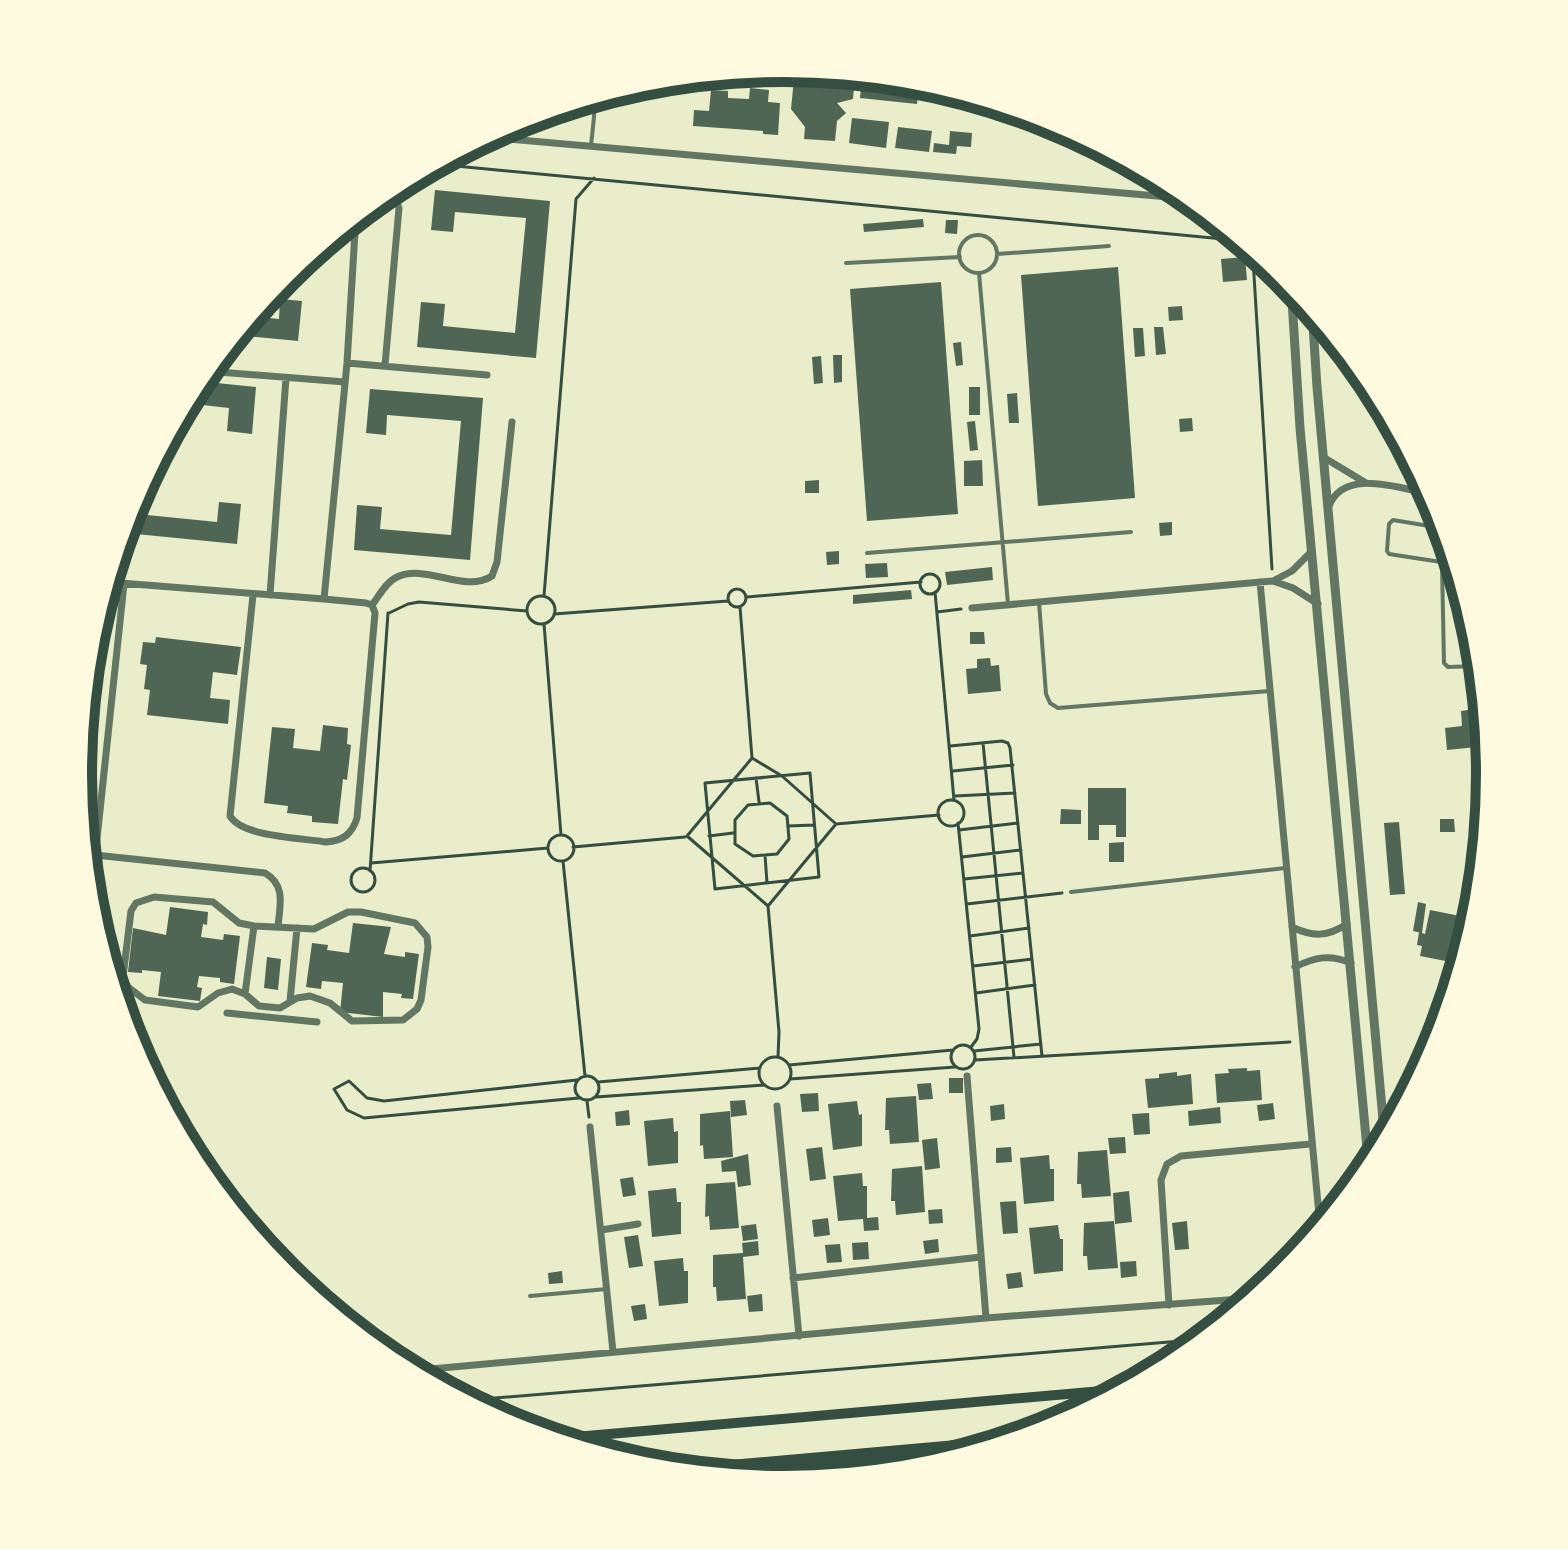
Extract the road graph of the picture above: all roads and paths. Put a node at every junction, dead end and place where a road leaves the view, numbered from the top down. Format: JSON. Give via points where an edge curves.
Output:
{"nodes":[{"id":1,"x":595,"y":109,"type":"edge"},
{"id":2,"x":510,"y":139,"type":"edge"},
{"id":3,"x":591,"y":146,"type":"junction"},
{"id":4,"x":594,"y":178,"type":"dead end"},
{"id":5,"x":1165,"y":197,"type":"edge"},
{"id":6,"x":396,"y":201,"type":"edge"},
{"id":7,"x":355,"y":231,"type":"edge"},
{"id":8,"x":1109,"y":246,"type":"dead end"},
{"id":9,"x":997,"y":254,"type":"junction"},
{"id":10,"x":960,"y":257,"type":"junction"},
{"id":11,"x":846,"y":263,"type":"dead end"},
{"id":12,"x":979,"y":273,"type":"junction"},
{"id":13,"x":1292,"y":304,"type":"edge"},
{"id":14,"x":1313,"y":328,"type":"edge"},
{"id":15,"x":347,"y":363,"type":"junction"},
{"id":16,"x":385,"y":365,"type":"junction"},
{"id":17,"x":221,"y":372,"type":"edge"},
{"id":18,"x":487,"y":375,"type":"dead end"},
{"id":19,"x":286,"y":378,"type":"junction"},
{"id":20,"x":345,"y":382,"type":"junction"},
{"id":21,"x":512,"y":422,"type":"dead end"},
{"id":22,"x":1323,"y":457,"type":"junction"},
{"id":23,"x":1366,"y":483,"type":"junction"},
{"id":24,"x":1416,"y":491,"type":"edge"},
{"id":25,"x":1329,"y":507,"type":"junction"},
{"id":26,"x":1430,"y":526,"type":"edge"},
{"id":27,"x":1131,"y":532,"type":"dead end"},
{"id":28,"x":1003,"y":542,"type":"junction"},
{"id":29,"x":1313,"y":549,"type":"junction"},
{"id":30,"x":867,"y":553,"type":"dead end"},
{"id":31,"x":1442,"y":558,"type":"edge"},
{"id":32,"x":1442,"y":562,"type":"junction"},
{"id":33,"x":1335,"y":574,"type":"junction"},
{"id":34,"x":1316,"y":576,"type":"junction"},
{"id":35,"x":1273,"y":581,"type":"junction"},
{"id":36,"x":921,"y":582,"type":"junction"},
{"id":37,"x":1260,"y":582,"type":"junction"},
{"id":38,"x":119,"y":583,"type":"edge"},
{"id":39,"x":124,"y":584,"type":"junction"},
{"id":40,"x":935,"y":592,"type":"junction"},
{"id":41,"x":253,"y":595,"type":"junction"},
{"id":42,"x":270,"y":595,"type":"junction"},
{"id":43,"x":544,"y":596,"type":"junction"},
{"id":44,"x":747,"y":597,"type":"junction"},
{"id":45,"x":324,"y":599,"type":"junction"},
{"id":46,"x":728,"y":601,"type":"junction"},
{"id":47,"x":1039,"y":602,"type":"junction"},
{"id":48,"x":1008,"y":604,"type":"junction"},
{"id":49,"x":1318,"y":604,"type":"junction"},
{"id":50,"x":372,"y":605,"type":"junction"},
{"id":51,"x":740,"y":607,"type":"junction"},
{"id":52,"x":972,"y":608,"type":"joint"},
{"id":53,"x":527,"y":611,"type":"junction"},
{"id":54,"x":937,"y":612,"type":"junction"},
{"id":55,"x":554,"y":614,"type":"junction"},
{"id":56,"x":544,"y":624,"type":"junction"},
{"id":57,"x":1468,"y":666,"type":"edge"},
{"id":58,"x":1270,"y":691,"type":"junction"},
{"id":59,"x":983,"y":743,"type":"junction"},
{"id":60,"x":950,"y":746,"type":"junction"},
{"id":61,"x":752,"y":758,"type":"junction"},
{"id":62,"x":1013,"y":765,"type":"junction"},
{"id":63,"x":986,"y":768,"type":"junction"},
{"id":64,"x":953,"y":771,"type":"junction"},
{"id":65,"x":782,"y":776,"type":"junction"},
{"id":66,"x":756,"y":778,"type":"junction"},
{"id":67,"x":733,"y":780,"type":"junction"},
{"id":68,"x":1015,"y":793,"type":"junction"},
{"id":69,"x":988,"y":795,"type":"junction"},
{"id":70,"x":954,"y":798,"type":"junction"},
{"id":71,"x":812,"y":803,"type":"junction"},
{"id":72,"x":759,"y":804,"type":"junction"},
{"id":73,"x":706,"y":814,"type":"junction"},
{"id":74,"x":939,"y":815,"type":"junction"},
{"id":75,"x":958,"y":823,"type":"junction"},
{"id":76,"x":1018,"y":823,"type":"junction"},
{"id":77,"x":836,"y":824,"type":"junction"},
{"id":78,"x":814,"y":825,"type":"junction"},
{"id":79,"x":788,"y":826,"type":"junction"},
{"id":80,"x":991,"y":826,"type":"junction"},
{"id":81,"x":959,"y":830,"type":"junction"},
{"id":82,"x":735,"y":833,"type":"junction"},
{"id":83,"x":561,"y":835,"type":"junction"},
{"id":84,"x":687,"y":836,"type":"junction"},
{"id":85,"x":709,"y":836,"type":"junction"},
{"id":86,"x":573,"y":847,"type":"junction"},
{"id":87,"x":548,"y":848,"type":"junction"},
{"id":88,"x":816,"y":848,"type":"junction"},
{"id":89,"x":96,"y":849,"type":"edge"},
{"id":90,"x":1021,"y":850,"type":"junction"},
{"id":91,"x":994,"y":853,"type":"junction"},
{"id":92,"x":96,"y":855,"type":"edge"},
{"id":93,"x":765,"y":855,"type":"junction"},
{"id":94,"x":962,"y":857,"type":"junction"},
{"id":95,"x":712,"y":859,"type":"junction"},
{"id":96,"x":563,"y":861,"type":"junction"},
{"id":97,"x":371,"y":863,"type":"junction"},
{"id":98,"x":1285,"y":868,"type":"junction"},
{"id":99,"x":370,"y":871,"type":"junction"},
{"id":100,"x":1023,"y":873,"type":"junction"},
{"id":101,"x":996,"y":876,"type":"junction"},
{"id":102,"x":964,"y":879,"type":"junction"},
{"id":103,"x":791,"y":880,"type":"junction"},
{"id":104,"x":767,"y":883,"type":"junction"},
{"id":105,"x":745,"y":886,"type":"junction"},
{"id":106,"x":1071,"y":892,"type":"joint"},
{"id":107,"x":1026,"y":897,"type":"junction"},
{"id":108,"x":999,"y":901,"type":"junction"},
{"id":109,"x":967,"y":904,"type":"junction"},
{"id":110,"x":768,"y":906,"type":"junction"},
{"id":111,"x":1347,"y":924,"type":"junction"},
{"id":112,"x":254,"y":926,"type":"junction"},
{"id":113,"x":278,"y":926,"type":"junction"},
{"id":114,"x":1292,"y":927,"type":"junction"},
{"id":115,"x":297,"y":928,"type":"junction"},
{"id":116,"x":1029,"y":928,"type":"junction"},
{"id":117,"x":1001,"y":932,"type":"junction"},
{"id":118,"x":970,"y":936,"type":"junction"},
{"id":119,"x":1032,"y":959,"type":"junction"},
{"id":120,"x":1005,"y":962,"type":"junction"},
{"id":121,"x":1351,"y":963,"type":"junction"},
{"id":122,"x":973,"y":966,"type":"junction"},
{"id":123,"x":1295,"y":967,"type":"junction"},
{"id":124,"x":1035,"y":985,"type":"junction"},
{"id":125,"x":1007,"y":989,"type":"junction"},
{"id":126,"x":976,"y":993,"type":"junction"},
{"id":127,"x":245,"y":994,"type":"junction"},
{"id":128,"x":290,"y":1001,"type":"junction"},
{"id":129,"x":268,"y":1008,"type":"junction"},
{"id":130,"x":227,"y":1013,"type":"dead end"},
{"id":131,"x":266,"y":1017,"type":"junction"},
{"id":132,"x":317,"y":1022,"type":"dead end"},
{"id":133,"x":1302,"y":1041,"type":"junction"},
{"id":134,"x":1041,"y":1044,"type":"junction"},
{"id":135,"x":1013,"y":1047,"type":"junction"},
{"id":136,"x":972,"y":1049,"type":"junction"},
{"id":137,"x":953,"y":1050,"type":"junction"},
{"id":138,"x":1042,"y":1056,"type":"junction"},
{"id":139,"x":778,"y":1057,"type":"junction"},
{"id":140,"x":1014,"y":1058,"type":"junction"},
{"id":141,"x":975,"y":1060,"type":"junction"},
{"id":142,"x":789,"y":1065,"type":"junction"},
{"id":143,"x":955,"y":1067,"type":"junction"},
{"id":144,"x":760,"y":1068,"type":"junction"},
{"id":145,"x":585,"y":1076,"type":"junction"},
{"id":146,"x":967,"y":1076,"type":"dead end"},
{"id":147,"x":790,"y":1079,"type":"junction"},
{"id":148,"x":577,"y":1080,"type":"junction"},
{"id":149,"x":598,"y":1082,"type":"junction"},
{"id":150,"x":764,"y":1085,"type":"junction"},
{"id":151,"x":596,"y":1097,"type":"junction"},
{"id":152,"x":579,"y":1098,"type":"junction"},
{"id":153,"x":587,"y":1101,"type":"junction"},
{"id":154,"x":777,"y":1106,"type":"dead end"},
{"id":155,"x":1383,"y":1122,"type":"edge"},
{"id":156,"x":590,"y":1127,"type":"joint"},
{"id":157,"x":1311,"y":1144,"type":"junction"},
{"id":158,"x":1367,"y":1148,"type":"edge"},
{"id":159,"x":1319,"y":1214,"type":"edge"},
{"id":160,"x":638,"y":1224,"type":"dead end"},
{"id":161,"x":601,"y":1230,"type":"junction"},
{"id":162,"x":981,"y":1257,"type":"junction"},
{"id":163,"x":793,"y":1278,"type":"junction"},
{"id":164,"x":607,"y":1289,"type":"junction"},
{"id":165,"x":530,"y":1296,"type":"dead end"},
{"id":166,"x":1236,"y":1300,"type":"edge"},
{"id":167,"x":1169,"y":1305,"type":"junction"},
{"id":168,"x":986,"y":1318,"type":"junction"},
{"id":169,"x":799,"y":1336,"type":"junction"},
{"id":170,"x":1182,"y":1341,"type":"edge"},
{"id":171,"x":613,"y":1352,"type":"junction"},
{"id":172,"x":430,"y":1369,"type":"edge"},
{"id":173,"x":1099,"y":1391,"type":"edge"},
{"id":174,"x":487,"y":1400,"type":"edge"},
{"id":175,"x":582,"y":1436,"type":"edge"},
{"id":176,"x":954,"y":1445,"type":"edge"},
{"id":177,"x":730,"y":1465,"type":"edge"}],
"edges":[{"from":1,"to":3,"type":"lane"},
{"from":2,"to":3,"type":"street"},
{"from":3,"to":5,"type":"street"},
{"from":4,"to":43,"type":"path","via":[[576,199]]},
{"from":6,"to":16,"type":"street"},
{"from":7,"to":15,"type":"street"},
{"from":8,"to":9,"type":"lane"},
{"from":9,"to":10,"type":"lane","via":[[988,238],[977,235],[961,245]]},
{"from":9,"to":12,"type":"lane","via":[[993,265]]},
{"from":10,"to":11,"type":"lane"},
{"from":10,"to":12,"type":"lane","via":[[967,269]]},
{"from":12,"to":28,"type":"lane"},
{"from":13,"to":29,"type":"street"},
{"from":14,"to":22,"type":"street"},
{"from":15,"to":16,"type":"street"},
{"from":15,"to":20,"type":"street"},
{"from":16,"to":18,"type":"street"},
{"from":17,"to":19,"type":"street"},
{"from":19,"to":20,"type":"street"},
{"from":19,"to":42,"type":"street"},
{"from":20,"to":45,"type":"street"},
{"from":21,"to":50,"type":"street","via":[[492,576],[477,582],[405,574],[390,582]]},
{"from":22,"to":23,"type":"street"},
{"from":22,"to":25,"type":"street"},
{"from":23,"to":24,"type":"street"},
{"from":23,"to":25,"type":"street","via":[[1346,487]]},
{"from":25,"to":33,"type":"street"},
{"from":26,"to":32,"type":"lane","via":[[1393,520],[1387,551]]},
{"from":27,"to":28,"type":"lane"},
{"from":28,"to":30,"type":"lane"},
{"from":28,"to":48,"type":"lane"},
{"from":29,"to":34,"type":"street"},
{"from":29,"to":35,"type":"street","via":[[1292,571]]},
{"from":31,"to":32,"type":"lane"},
{"from":32,"to":57,"type":"lane","via":[[1444,663]]},
{"from":33,"to":34,"type":"street"},
{"from":33,"to":155,"type":"street"},
{"from":34,"to":49,"type":"street"},
{"from":35,"to":37,"type":"street"},
{"from":35,"to":49,"type":"street"},
{"from":36,"to":40,"type":"path","via":[[926,593]]},
{"from":36,"to":40,"type":"path","via":[[926,575],[935,575],[940,586]]},
{"from":36,"to":44,"type":"path"},
{"from":37,"to":47,"type":"street"},
{"from":37,"to":58,"type":"street"},
{"from":38,"to":39,"type":"street"},
{"from":39,"to":41,"type":"street"},
{"from":39,"to":89,"type":"street"},
{"from":40,"to":54,"type":"path"},
{"from":41,"to":42,"type":"street"},
{"from":41,"to":50,"type":"street","via":[[230,816],[248,830],[326,842],[347,836],[357,818]]},
{"from":42,"to":45,"type":"street"},
{"from":43,"to":53,"type":"path","via":[[532,600]]},
{"from":43,"to":55,"type":"path","via":[[554,605]]},
{"from":44,"to":46,"type":"path","via":[[737,588]]},
{"from":44,"to":51,"type":"path"},
{"from":45,"to":50,"type":"street"},
{"from":46,"to":51,"type":"path"},
{"from":46,"to":55,"type":"path"},
{"from":47,"to":48,"type":"street"},
{"from":47,"to":58,"type":"lane","via":[[1046,694],[1058,708]]},
{"from":48,"to":52,"type":"street"},
{"from":49,"to":111,"type":"street"},
{"from":51,"to":61,"type":"path"},
{"from":52,"to":54,"type":"path"},
{"from":53,"to":56,"type":"path","via":[[531,620]]},
{"from":53,"to":97,"type":"path","via":[[419,602],[388,613]]},
{"from":54,"to":60,"type":"path"},
{"from":55,"to":56,"type":"path"},
{"from":56,"to":83,"type":"path"},
{"from":58,"to":98,"type":"street"},
{"from":59,"to":60,"type":"path"},
{"from":59,"to":62,"type":"path","via":[[1008,743]]},
{"from":59,"to":63,"type":"path"},
{"from":60,"to":64,"type":"path"},
{"from":61,"to":65,"type":"path"},
{"from":61,"to":67,"type":"path"},
{"from":62,"to":63,"type":"path"},
{"from":62,"to":68,"type":"path"},
{"from":63,"to":64,"type":"path"},
{"from":63,"to":69,"type":"path"},
{"from":64,"to":70,"type":"path"},
{"from":65,"to":66,"type":"path"},
{"from":65,"to":71,"type":"path"},
{"from":65,"to":71,"type":"path","via":[[810,773]]},
{"from":66,"to":67,"type":"path"},
{"from":66,"to":72,"type":"path"},
{"from":67,"to":73,"type":"path"},
{"from":67,"to":73,"type":"path","via":[[705,783]]},
{"from":68,"to":69,"type":"path"},
{"from":68,"to":76,"type":"path"},
{"from":69,"to":70,"type":"path"},
{"from":69,"to":80,"type":"path"},
{"from":70,"to":74,"type":"path","via":[[941,805]]},
{"from":70,"to":75,"type":"path","via":[[964,810]]},
{"from":71,"to":77,"type":"path"},
{"from":71,"to":78,"type":"path"},
{"from":72,"to":79,"type":"path","via":[[779,809]]},
{"from":72,"to":82,"type":"path","via":[[748,805],[735,820]]},
{"from":73,"to":84,"type":"path"},
{"from":73,"to":85,"type":"path"},
{"from":74,"to":75,"type":"path","via":[[949,825]]},
{"from":74,"to":77,"type":"path"},
{"from":75,"to":81,"type":"path"},
{"from":76,"to":80,"type":"path"},
{"from":76,"to":90,"type":"path"},
{"from":77,"to":88,"type":"path"},
{"from":78,"to":79,"type":"path"},
{"from":78,"to":88,"type":"path"},
{"from":79,"to":93,"type":"path","via":[[789,839],[777,854]]},
{"from":80,"to":81,"type":"path"},
{"from":80,"to":91,"type":"path"},
{"from":81,"to":94,"type":"path"},
{"from":82,"to":85,"type":"path"},
{"from":82,"to":93,"type":"path","via":[[735,844],[753,856]]},
{"from":83,"to":86,"type":"path"},
{"from":83,"to":87,"type":"path","via":[[550,840]]},
{"from":84,"to":86,"type":"path"},
{"from":84,"to":95,"type":"path"},
{"from":85,"to":95,"type":"path"},
{"from":86,"to":96,"type":"path"},
{"from":87,"to":96,"type":"path","via":[[554,859]]},
{"from":87,"to":97,"type":"path"},
{"from":88,"to":103,"type":"path"},
{"from":88,"to":103,"type":"path","via":[[819,877]]},
{"from":90,"to":91,"type":"path"},
{"from":90,"to":100,"type":"path"},
{"from":91,"to":94,"type":"path"},
{"from":91,"to":101,"type":"path"},
{"from":92,"to":113,"type":"street","via":[[265,873],[280,887]]},
{"from":93,"to":104,"type":"path"},
{"from":94,"to":102,"type":"path"},
{"from":95,"to":105,"type":"path"},
{"from":95,"to":105,"type":"path","via":[[715,889]]},
{"from":96,"to":145,"type":"path"},
{"from":97,"to":99,"type":"path"},
{"from":98,"to":106,"type":"lane"},
{"from":98,"to":114,"type":"street"},
{"from":99,"to":99,"type":"path","via":[[360,869],[352,875],[356,890],[366,892],[374,885]]},
{"from":100,"to":101,"type":"path"},
{"from":100,"to":107,"type":"path"},
{"from":101,"to":102,"type":"path"},
{"from":101,"to":108,"type":"path"},
{"from":102,"to":109,"type":"path"},
{"from":103,"to":104,"type":"path"},
{"from":103,"to":110,"type":"path"},
{"from":104,"to":105,"type":"path"},
{"from":105,"to":110,"type":"path"},
{"from":106,"to":107,"type":"path"},
{"from":107,"to":108,"type":"path"},
{"from":107,"to":116,"type":"path"},
{"from":108,"to":109,"type":"path"},
{"from":108,"to":117,"type":"path"},
{"from":109,"to":118,"type":"path"},
{"from":110,"to":139,"type":"path"},
{"from":111,"to":114,"type":"street","via":[[1321,935]]},
{"from":111,"to":121,"type":"street"},
{"from":112,"to":113,"type":"street"},
{"from":112,"to":127,"type":"street"},
{"from":112,"to":127,"type":"street","via":[[239,923],[205,900],[154,897],[136,903],[128,921],[123,977],[135,995],[198,1007],[224,990]]},
{"from":113,"to":115,"type":"street"},
{"from":114,"to":123,"type":"street"},
{"from":115,"to":128,"type":"street"},
{"from":115,"to":128,"type":"street","via":[[314,929],[348,912],[361,912],[415,923],[428,947],[421,1000],[403,1020],[357,1023],[317,997]]},
{"from":116,"to":117,"type":"path"},
{"from":116,"to":119,"type":"path"},
{"from":117,"to":118,"type":"path"},
{"from":117,"to":120,"type":"path"},
{"from":118,"to":122,"type":"path"},
{"from":119,"to":120,"type":"path"},
{"from":119,"to":124,"type":"path"},
{"from":120,"to":122,"type":"path"},
{"from":120,"to":125,"type":"path"},
{"from":121,"to":123,"type":"street","via":[[1322,957]]},
{"from":121,"to":158,"type":"street"},
{"from":122,"to":126,"type":"path"},
{"from":123,"to":133,"type":"street"},
{"from":124,"to":125,"type":"path"},
{"from":124,"to":134,"type":"path"},
{"from":125,"to":126,"type":"path"},
{"from":125,"to":135,"type":"path"},
{"from":126,"to":136,"type":"path","via":[[979,1034]]},
{"from":127,"to":129,"type":"street"},
{"from":128,"to":129,"type":"street"},
{"from":129,"to":131,"type":"street"},
{"from":130,"to":131,"type":"street"},
{"from":131,"to":132,"type":"street"},
{"from":133,"to":138,"type":"path"},
{"from":133,"to":157,"type":"street"},
{"from":134,"to":135,"type":"path"},
{"from":134,"to":138,"type":"path"},
{"from":135,"to":136,"type":"path"},
{"from":135,"to":140,"type":"path"},
{"from":136,"to":137,"type":"path","via":[[962,1045]]},
{"from":136,"to":141,"type":"path"},
{"from":137,"to":142,"type":"path"},
{"from":137,"to":143,"type":"path"},
{"from":138,"to":140,"type":"path"},
{"from":139,"to":142,"type":"path"},
{"from":139,"to":144,"type":"path","via":[[767,1059]]},
{"from":140,"to":141,"type":"path"},
{"from":141,"to":143,"type":"path","via":[[967,1069]]},
{"from":142,"to":147,"type":"path"},
{"from":143,"to":147,"type":"path"},
{"from":144,"to":149,"type":"path"},
{"from":144,"to":150,"type":"path"},
{"from":145,"to":148,"type":"path"},
{"from":145,"to":149,"type":"path"},
{"from":146,"to":162,"type":"street"},
{"from":147,"to":150,"type":"path","via":[[781,1087]]},
{"from":148,"to":152,"type":"path","via":[[574,1090]]},
{"from":148,"to":152,"type":"path","via":[[384,1101],[367,1098],[349,1081],[334,1089],[347,1110],[364,1118]]},
{"from":149,"to":151,"type":"path"},
{"from":150,"to":151,"type":"path"},
{"from":151,"to":153,"type":"path"},
{"from":152,"to":153,"type":"path"},
{"from":153,"to":156,"type":"path"},
{"from":154,"to":163,"type":"street"},
{"from":156,"to":161,"type":"street"},
{"from":157,"to":159,"type":"street"},
{"from":157,"to":167,"type":"street","via":[[1181,1156],[1167,1164],[1161,1180]]},
{"from":160,"to":161,"type":"street"},
{"from":161,"to":164,"type":"street"},
{"from":162,"to":163,"type":"street"},
{"from":162,"to":168,"type":"street"},
{"from":163,"to":169,"type":"street"},
{"from":164,"to":165,"type":"lane"},
{"from":164,"to":171,"type":"street"},
{"from":166,"to":167,"type":"street"},
{"from":167,"to":168,"type":"street"},
{"from":168,"to":169,"type":"street"},
{"from":169,"to":171,"type":"street"},
{"from":170,"to":174,"type":"path"},
{"from":171,"to":172,"type":"street"},
{"from":173,"to":175,"type":"main road"},
{"from":176,"to":177,"type":"main road"}]}
